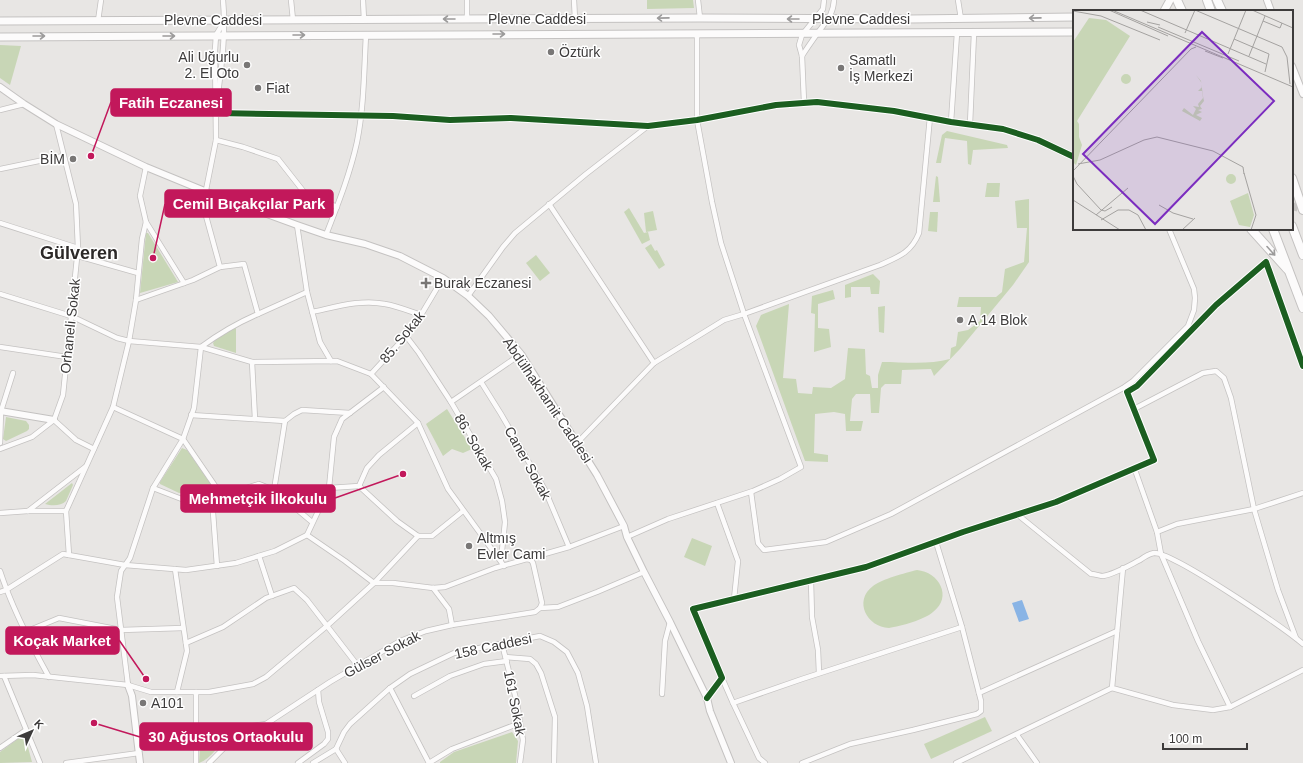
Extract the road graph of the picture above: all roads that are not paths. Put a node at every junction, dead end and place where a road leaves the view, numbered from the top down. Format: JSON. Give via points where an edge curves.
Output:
{"nodes":[{"id":1,"x":101,"y":0,"type":"edge"},
{"id":2,"x":223,"y":0,"type":"edge"},
{"id":3,"x":291,"y":0,"type":"edge"},
{"id":4,"x":363,"y":0,"type":"edge"},
{"id":5,"x":467,"y":0,"type":"edge"},
{"id":6,"x":574,"y":0,"type":"edge"},
{"id":7,"x":698,"y":0,"type":"edge"},
{"id":8,"x":824,"y":0,"type":"edge"},
{"id":9,"x":834,"y":0,"type":"edge"},
{"id":10,"x":958,"y":0,"type":"edge"},
{"id":11,"x":1170,"y":0,"type":"edge"},
{"id":12,"x":1177,"y":0,"type":"edge"},
{"id":13,"x":1182,"y":0,"type":"edge"},
{"id":14,"x":1207,"y":0,"type":"edge"},
{"id":15,"x":1217,"y":0,"type":"edge"},
{"id":16,"x":1267,"y":0,"type":"edge"},
{"id":17,"x":1165,"y":10,"type":"edge"},
{"id":18,"x":1182,"y":10,"type":"edge"},
{"id":19,"x":1186,"y":10,"type":"edge"},
{"id":20,"x":1211,"y":10,"type":"edge"},
{"id":21,"x":1222,"y":10,"type":"edge"},
{"id":22,"x":1271,"y":10,"type":"edge"},
{"id":23,"x":1073,"y":17,"type":"edge"},
{"id":24,"x":700,"y":18,"type":"junction"},
{"id":25,"x":467,"y":19,"type":"junction"},
{"id":26,"x":575,"y":19,"type":"junction"},
{"id":27,"x":816,"y":19,"type":"junction"},
{"id":28,"x":829,"y":19,"type":"junction"},
{"id":29,"x":961,"y":19,"type":"junction"},
{"id":30,"x":225,"y":20,"type":"junction"},
{"id":31,"x":293,"y":20,"type":"junction"},
{"id":32,"x":364,"y":20,"type":"junction"},
{"id":33,"x":0,"y":21,"type":"edge"},
{"id":34,"x":98,"y":21,"type":"junction"},
{"id":35,"x":1073,"y":32,"type":"edge"},
{"id":36,"x":817,"y":33,"type":"junction"},
{"id":37,"x":957,"y":33,"type":"junction"},
{"id":38,"x":974,"y":33,"type":"junction"},
{"id":39,"x":697,"y":34,"type":"junction"},
{"id":40,"x":803,"y":34,"type":"junction"},
{"id":41,"x":216,"y":35,"type":"junction"},
{"id":42,"x":224,"y":35,"type":"junction"},
{"id":43,"x":366,"y":35,"type":"junction"},
{"id":44,"x":0,"y":37,"type":"edge"},
{"id":45,"x":802,"y":56,"type":"junction"},
{"id":46,"x":1293,"y":69,"type":"edge"},
{"id":47,"x":0,"y":87,"type":"edge"},
{"id":48,"x":1303,"y":94,"type":"edge"},
{"id":49,"x":804,"y":102,"type":"junction"},
{"id":50,"x":24,"y":104,"type":"junction"},
{"id":51,"x":0,"y":110,"type":"edge"},
{"id":52,"x":216,"y":113,"type":"junction"},
{"id":53,"x":361,"y":116,"type":"junction"},
{"id":54,"x":930,"y":117,"type":"junction"},
{"id":55,"x":697,"y":120,"type":"junction"},
{"id":56,"x":951,"y":122,"type":"junction"},
{"id":57,"x":56,"y":124,"type":"junction"},
{"id":58,"x":970,"y":124,"type":"junction"},
{"id":59,"x":648,"y":126,"type":"junction"},
{"id":60,"x":216,"y":140,"type":"junction"},
{"id":61,"x":63,"y":156,"type":"junction"},
{"id":62,"x":1073,"y":157,"type":"edge"},
{"id":63,"x":146,"y":167,"type":"junction"},
{"id":64,"x":0,"y":169,"type":"edge"},
{"id":65,"x":1293,"y":181,"type":"edge"},
{"id":66,"x":207,"y":192,"type":"junction"},
{"id":67,"x":549,"y":204,"type":"junction"},
{"id":68,"x":337,"y":207,"type":"junction"},
{"id":69,"x":1303,"y":210,"type":"edge"},
{"id":70,"x":146,"y":222,"type":"junction"},
{"id":71,"x":0,"y":223,"type":"edge"},
{"id":72,"x":297,"y":225,"type":"junction"},
{"id":73,"x":1293,"y":229,"type":"edge"},
{"id":74,"x":1169,"y":230,"type":"edge"},
{"id":75,"x":1253,"y":230,"type":"edge"},
{"id":76,"x":1273,"y":230,"type":"edge"},
{"id":77,"x":326,"y":235,"type":"junction"},
{"id":78,"x":78,"y":248,"type":"junction"},
{"id":79,"x":1303,"y":255,"type":"edge"},
{"id":80,"x":78,"y":256,"type":"junction"},
{"id":81,"x":220,"y":267,"type":"junction"},
{"id":82,"x":138,"y":273,"type":"junction"},
{"id":83,"x":1290,"y":273,"type":"junction"},
{"id":84,"x":443,"y":278,"type":"junction"},
{"id":85,"x":184,"y":283,"type":"junction"},
{"id":86,"x":307,"y":292,"type":"junction"},
{"id":87,"x":0,"y":294,"type":"edge"},
{"id":88,"x":468,"y":296,"type":"junction"},
{"id":89,"x":136,"y":300,"type":"junction"},
{"id":90,"x":1303,"y":308,"type":"edge"},
{"id":91,"x":312,"y":312,"type":"junction"},
{"id":92,"x":258,"y":314,"type":"junction"},
{"id":93,"x":744,"y":314,"type":"junction"},
{"id":94,"x":421,"y":315,"type":"junction"},
{"id":95,"x":71,"y":316,"type":"junction"},
{"id":96,"x":406,"y":336,"type":"junction"},
{"id":97,"x":128,"y":342,"type":"junction"},
{"id":98,"x":0,"y":347,"type":"edge"},
{"id":99,"x":201,"y":347,"type":"junction"},
{"id":100,"x":521,"y":354,"type":"junction"},
{"id":101,"x":67,"y":357,"type":"junction"},
{"id":102,"x":330,"y":360,"type":"junction"},
{"id":103,"x":252,"y":362,"type":"junction"},
{"id":104,"x":654,"y":363,"type":"junction"},
{"id":105,"x":1303,"y":366,"type":"edge"},
{"id":106,"x":13,"y":373,"type":"dead end"},
{"id":107,"x":371,"y":374,"type":"junction"},
{"id":108,"x":481,"y":382,"type":"junction"},
{"id":109,"x":384,"y":387,"type":"junction"},
{"id":110,"x":451,"y":402,"type":"junction"},
{"id":111,"x":113,"y":407,"type":"junction"},
{"id":112,"x":1134,"y":409,"type":"junction"},
{"id":113,"x":1,"y":411,"type":"edge"},
{"id":114,"x":350,"y":413,"type":"junction"},
{"id":115,"x":191,"y":415,"type":"junction"},
{"id":116,"x":255,"y":419,"type":"junction"},
{"id":117,"x":54,"y":420,"type":"junction"},
{"id":118,"x":285,"y":421,"type":"junction"},
{"id":119,"x":418,"y":423,"type":"junction"},
{"id":120,"x":183,"y":439,"type":"junction"},
{"id":121,"x":577,"y":442,"type":"junction"},
{"id":122,"x":0,"y":443,"type":"edge"},
{"id":123,"x":0,"y":449,"type":"edge"},
{"id":124,"x":94,"y":449,"type":"junction"},
{"id":125,"x":87,"y":466,"type":"junction"},
{"id":126,"x":1135,"y":470,"type":"junction"},
{"id":127,"x":359,"y":486,"type":"junction"},
{"id":128,"x":153,"y":488,"type":"junction"},
{"id":129,"x":329,"y":488,"type":"junction"},
{"id":130,"x":274,"y":490,"type":"junction"},
{"id":131,"x":751,"y":492,"type":"junction"},
{"id":132,"x":1303,"y":493,"type":"edge"},
{"id":133,"x":222,"y":496,"type":"junction"},
{"id":134,"x":212,"y":499,"type":"junction"},
{"id":135,"x":717,"y":503,"type":"junction"},
{"id":136,"x":1254,"y":509,"type":"junction"},
{"id":137,"x":28,"y":511,"type":"junction"},
{"id":138,"x":66,"y":511,"type":"junction"},
{"id":139,"x":463,"y":511,"type":"junction"},
{"id":140,"x":0,"y":513,"type":"edge"},
{"id":141,"x":1018,"y":515,"type":"junction"},
{"id":142,"x":312,"y":522,"type":"junction"},
{"id":143,"x":624,"y":526,"type":"junction"},
{"id":144,"x":1157,"y":532,"type":"junction"},
{"id":145,"x":306,"y":535,"type":"junction"},
{"id":146,"x":418,"y":536,"type":"junction"},
{"id":147,"x":627,"y":537,"type":"junction"},
{"id":148,"x":936,"y":542,"type":"junction"},
{"id":149,"x":569,"y":547,"type":"junction"},
{"id":150,"x":1161,"y":554,"type":"junction"},
{"id":151,"x":69,"y":556,"type":"junction"},
{"id":152,"x":259,"y":556,"type":"junction"},
{"id":153,"x":526,"y":559,"type":"junction"},
{"id":154,"x":501,"y":560,"type":"junction"},
{"id":155,"x":126,"y":565,"type":"junction"},
{"id":156,"x":217,"y":566,"type":"junction"},
{"id":157,"x":504,"y":566,"type":"junction"},
{"id":158,"x":1123,"y":568,"type":"junction"},
{"id":159,"x":175,"y":569,"type":"junction"},
{"id":160,"x":0,"y":570,"type":"edge"},
{"id":161,"x":644,"y":572,"type":"junction"},
{"id":162,"x":810,"y":581,"type":"junction"},
{"id":163,"x":374,"y":583,"type":"junction"},
{"id":164,"x":433,"y":588,"type":"junction"},
{"id":165,"x":6,"y":590,"type":"junction"},
{"id":166,"x":0,"y":592,"type":"edge"},
{"id":167,"x":272,"y":596,"type":"junction"},
{"id":168,"x":734,"y":599,"type":"junction"},
{"id":169,"x":540,"y":608,"type":"junction"},
{"id":170,"x":670,"y":622,"type":"junction"},
{"id":171,"x":328,"y":625,"type":"junction"},
{"id":172,"x":452,"y":625,"type":"junction"},
{"id":173,"x":962,"y":627,"type":"junction"},
{"id":174,"x":183,"y":628,"type":"junction"},
{"id":175,"x":121,"y":630,"type":"junction"},
{"id":176,"x":1117,"y":631,"type":"junction"},
{"id":177,"x":25,"y":632,"type":"junction"},
{"id":178,"x":1296,"y":638,"type":"junction"},
{"id":179,"x":186,"y":644,"type":"junction"},
{"id":180,"x":502,"y":644,"type":"junction"},
{"id":181,"x":1303,"y":644,"type":"edge"},
{"id":182,"x":506,"y":659,"type":"junction"},
{"id":183,"x":358,"y":666,"type":"junction"},
{"id":184,"x":1303,"y":670,"type":"edge"},
{"id":185,"x":819,"y":673,"type":"junction"},
{"id":186,"x":2,"y":676,"type":"edge"},
{"id":187,"x":49,"y":677,"type":"junction"},
{"id":188,"x":722,"y":678,"type":"junction"},
{"id":189,"x":128,"y":686,"type":"junction"},
{"id":190,"x":390,"y":688,"type":"junction"},
{"id":191,"x":1112,"y":688,"type":"junction"},
{"id":192,"x":318,"y":690,"type":"junction"},
{"id":193,"x":177,"y":692,"type":"junction"},
{"id":194,"x":196,"y":692,"type":"junction"},
{"id":195,"x":979,"y":693,"type":"junction"},
{"id":196,"x":662,"y":694,"type":"dead end"},
{"id":197,"x":414,"y":696,"type":"dead end"},
{"id":198,"x":707,"y":698,"type":"junction"},
{"id":199,"x":733,"y":703,"type":"junction"},
{"id":200,"x":1230,"y":707,"type":"junction"},
{"id":201,"x":520,"y":723,"type":"junction"},
{"id":202,"x":196,"y":727,"type":"junction"},
{"id":203,"x":245,"y":727,"type":"junction"},
{"id":204,"x":26,"y":730,"type":"junction"},
{"id":205,"x":1017,"y":735,"type":"junction"},
{"id":206,"x":0,"y":748,"type":"edge"},
{"id":207,"x":336,"y":749,"type":"junction"},
{"id":208,"x":139,"y":753,"type":"junction"},
{"id":209,"x":40,"y":763,"type":"edge"},
{"id":210,"x":66,"y":763,"type":"edge"},
{"id":211,"x":140,"y":763,"type":"edge"},
{"id":212,"x":196,"y":763,"type":"edge"},
{"id":213,"x":209,"y":763,"type":"edge"},
{"id":214,"x":298,"y":763,"type":"edge"},
{"id":215,"x":313,"y":763,"type":"edge"},
{"id":216,"x":345,"y":763,"type":"edge"},
{"id":217,"x":429,"y":763,"type":"edge"},
{"id":218,"x":520,"y":763,"type":"edge"},
{"id":219,"x":554,"y":763,"type":"edge"},
{"id":220,"x":596,"y":763,"type":"edge"},
{"id":221,"x":731,"y":763,"type":"edge"},
{"id":222,"x":765,"y":763,"type":"edge"},
{"id":223,"x":802,"y":763,"type":"edge"},
{"id":224,"x":956,"y":763,"type":"edge"},
{"id":225,"x":1038,"y":763,"type":"edge"}],
"edges":[{"from":1,"to":34,"type":"street"},
{"from":2,"to":30,"type":"street"},
{"from":3,"to":31,"type":"street"},
{"from":4,"to":32,"type":"street"},
{"from":5,"to":25,"type":"street"},
{"from":6,"to":26,"type":"street"},
{"from":7,"to":24,"type":"street"},
{"from":8,"to":27,"type":"street","via":[[823,9]]},
{"from":9,"to":28,"type":"street","via":[[834,9]]},
{"from":10,"to":29,"type":"street"},
{"from":11,"to":17,"type":"main road"},
{"from":12,"to":18,"type":"highway"},
{"from":13,"to":19,"type":"highway"},
{"from":14,"to":20,"type":"highway"},
{"from":15,"to":21,"type":"highway"},
{"from":16,"to":22,"type":"main road"},
{"from":23,"to":29,"type":"main road","name":"Plevne Caddesi","one_way":true},
{"from":24,"to":26,"type":"main road","name":"Plevne Caddesi","one_way":true},
{"from":27,"to":24,"type":"main road","name":"Plevne Caddesi","one_way":true},
{"from":25,"to":26,"type":"main road","name":"Plevne Caddesi"},
{"from":25,"to":32,"type":"main road","name":"Plevne Caddesi","one_way":true},
{"from":27,"to":28,"type":"main road","name":"Plevne Caddesi"},
{"from":27,"to":40,"type":"street"},
{"from":28,"to":29,"type":"main road","name":"Plevne Caddesi"},
{"from":28,"to":36,"type":"street"},
{"from":30,"to":31,"type":"main road","name":"Plevne Caddesi"},
{"from":30,"to":34,"type":"main road","name":"Plevne Caddesi"},
{"from":30,"to":41,"type":"street"},
{"from":30,"to":42,"type":"street"},
{"from":31,"to":32,"type":"main road","name":"Plevne Caddesi"},
{"from":33,"to":34,"type":"main road","name":"Plevne Caddesi"},
{"from":35,"to":38,"type":"main road","name":"Plevne Caddesi"},
{"from":36,"to":37,"type":"main road","name":"Plevne Caddesi"},
{"from":36,"to":40,"type":"main road","name":"Plevne Caddesi"},
{"from":36,"to":45,"type":"street"},
{"from":37,"to":38,"type":"main road","name":"Plevne Caddesi"},
{"from":37,"to":56,"type":"street"},
{"from":38,"to":58,"type":"street"},
{"from":39,"to":40,"type":"main road","name":"Plevne Caddesi"},
{"from":43,"to":39,"type":"main road","name":"Plevne Caddesi","one_way":true},
{"from":39,"to":55,"type":"street"},
{"from":40,"to":45,"type":"street","via":[[799,45]]},
{"from":41,"to":42,"type":"main road","name":"Plevne Caddesi"},
{"from":44,"to":41,"type":"main road","name":"Plevne Caddesi","one_way":true},
{"from":41,"to":52,"type":"street"},
{"from":42,"to":43,"type":"main road","name":"Plevne Caddesi","one_way":true},
{"from":42,"to":52,"type":"street"},
{"from":43,"to":53,"type":"street"},
{"from":45,"to":49,"type":"street"},
{"from":46,"to":48,"type":"main road"},
{"from":47,"to":50,"type":"main road","name":"Abdülhakhamit Caddesi"},
{"from":49,"to":54,"type":"street"},
{"from":49,"to":55,"type":"street"},
{"from":50,"to":51,"type":"street"},
{"from":50,"to":57,"type":"main road","name":"Abdülhakhamit Caddesi"},
{"from":52,"to":53,"type":"street"},
{"from":52,"to":60,"type":"street"},
{"from":53,"to":59,"type":"street","via":[[450,120],[511,118]]},
{"from":53,"to":68,"type":"street","via":[[347,182]]},
{"from":54,"to":56,"type":"street"},
{"from":54,"to":93,"type":"street","via":[[919,233],[914,244],[901,256],[880,265]]},
{"from":55,"to":59,"type":"street"},
{"from":55,"to":93,"type":"street","via":[[721,243]]},
{"from":56,"to":58,"type":"street"},
{"from":57,"to":61,"type":"street","name":"Orhaneli Sokak"},
{"from":57,"to":63,"type":"main road","name":"Abdülhakhamit Caddesi"},
{"from":58,"to":62,"type":"street","via":[[1038,140]]},
{"from":59,"to":67,"type":"street"},
{"from":60,"to":66,"type":"street"},
{"from":60,"to":68,"type":"street","via":[[278,159],[304,192]]},
{"from":61,"to":64,"type":"street"},
{"from":61,"to":78,"type":"street","name":"Orhaneli Sokak","via":[[76,204]]},
{"from":63,"to":66,"type":"main road","name":"Abdülhakhamit Caddesi"},
{"from":63,"to":70,"type":"street","via":[[140,196]]},
{"from":65,"to":69,"type":"highway"},
{"from":66,"to":72,"type":"main road","name":"Abdülhakhamit Caddesi"},
{"from":66,"to":81,"type":"street","via":[[204,205]]},
{"from":67,"to":88,"type":"street","via":[[515,233]]},
{"from":67,"to":104,"type":"street"},
{"from":68,"to":77,"type":"street"},
{"from":70,"to":82,"type":"street"},
{"from":70,"to":85,"type":"street"},
{"from":71,"to":78,"type":"street"},
{"from":72,"to":77,"type":"main road","name":"Abdülhakhamit Caddesi"},
{"from":72,"to":86,"type":"street"},
{"from":73,"to":79,"type":"highway"},
{"from":74,"to":131,"type":"street","via":[[1194,289],[1191,318],[1183,332],[1123,388],[891,514],[826,542],[764,550],[758,543]]},
{"from":75,"to":83,"type":"highway","one_way":true},
{"from":76,"to":83,"type":"highway"},
{"from":77,"to":84,"type":"main road","name":"Abdülhakhamit Caddesi","via":[[366,244],[400,256]]},
{"from":78,"to":80,"type":"street","name":"Orhaneli Sokak"},
{"from":80,"to":82,"type":"street"},
{"from":80,"to":95,"type":"street","name":"Orhaneli Sokak"},
{"from":81,"to":85,"type":"street"},
{"from":81,"to":92,"type":"street","via":[[244,264]]},
{"from":82,"to":89,"type":"street"},
{"from":83,"to":90,"type":"highway"},
{"from":84,"to":88,"type":"main road","name":"Abdülhakhamit Caddesi"},
{"from":84,"to":94,"type":"street","name":"85. Sokak"},
{"from":85,"to":89,"type":"street"},
{"from":86,"to":91,"type":"street"},
{"from":86,"to":92,"type":"street"},
{"from":87,"to":95,"type":"street"},
{"from":88,"to":100,"type":"main road","name":"Abdülhakhamit Caddesi","via":[[489,316]]},
{"from":89,"to":97,"type":"street"},
{"from":91,"to":94,"type":"street","via":[[368,302],[386,304]]},
{"from":91,"to":102,"type":"street","via":[[320,342]]},
{"from":92,"to":99,"type":"street","via":[[220,332]]},
{"from":93,"to":104,"type":"street","via":[[724,320]]},
{"from":93,"to":131,"type":"street","via":[[801,467]]},
{"from":94,"to":96,"type":"street","name":"85. Sokak"},
{"from":95,"to":97,"type":"street"},
{"from":95,"to":101,"type":"street","name":"Orhaneli Sokak"},
{"from":96,"to":107,"type":"street","name":"85. Sokak"},
{"from":96,"to":110,"type":"street","name":"86. Sokak","via":[[420,352]]},
{"from":97,"to":99,"type":"street"},
{"from":97,"to":111,"type":"street"},
{"from":98,"to":101,"type":"street"},
{"from":99,"to":103,"type":"street"},
{"from":99,"to":115,"type":"street"},
{"from":100,"to":108,"type":"street"},
{"from":100,"to":121,"type":"main road","name":"Abdülhakhamit Caddesi"},
{"from":101,"to":117,"type":"street","name":"Orhaneli Sokak","via":[[63,395]]},
{"from":102,"to":103,"type":"street"},
{"from":102,"to":107,"type":"street"},
{"from":103,"to":116,"type":"street"},
{"from":104,"to":121,"type":"street"},
{"from":105,"to":112,"type":"street","via":[[1266,262],[1216,305],[1137,386],[1127,392]]},
{"from":106,"to":113,"type":"street"},
{"from":107,"to":109,"type":"street"},
{"from":108,"to":110,"type":"street"},
{"from":108,"to":149,"type":"street","name":"Caner Sokak","via":[[545,490]]},
{"from":109,"to":114,"type":"street"},
{"from":109,"to":119,"type":"street"},
{"from":110,"to":154,"type":"street","name":"86. Sokak","via":[[496,479],[505,522]]},
{"from":111,"to":120,"type":"street"},
{"from":111,"to":124,"type":"street"},
{"from":112,"to":126,"type":"street","via":[[1154,460]]},
{"from":112,"to":136,"type":"street","via":[[1204,373],[1216,371],[1224,378],[1231,398]]},
{"from":113,"to":117,"type":"main road"},
{"from":113,"to":122,"type":"street"},
{"from":114,"to":118,"type":"street","via":[[302,410]]},
{"from":114,"to":129,"type":"street","via":[[342,419],[334,437]]},
{"from":115,"to":116,"type":"street"},
{"from":115,"to":120,"type":"street"},
{"from":116,"to":118,"type":"street"},
{"from":117,"to":123,"type":"street","via":[[32,437]]},
{"from":117,"to":124,"type":"street","via":[[76,440]]},
{"from":118,"to":130,"type":"street"},
{"from":119,"to":127,"type":"street","via":[[379,455],[367,468]]},
{"from":119,"to":139,"type":"street","via":[[448,489]]},
{"from":120,"to":128,"type":"street"},
{"from":120,"to":133,"type":"street"},
{"from":121,"to":143,"type":"main road","name":"Abdülhakhamit Caddesi"},
{"from":124,"to":125,"type":"street"},
{"from":125,"to":137,"type":"street"},
{"from":125,"to":138,"type":"street"},
{"from":126,"to":141,"type":"street"},
{"from":126,"to":144,"type":"street"},
{"from":127,"to":129,"type":"street"},
{"from":127,"to":146,"type":"street"},
{"from":128,"to":134,"type":"street","via":[[192,503]]},
{"from":128,"to":155,"type":"street"},
{"from":129,"to":142,"type":"street"},
{"from":130,"to":133,"type":"street","via":[[259,484]]},
{"from":130,"to":142,"type":"street"},
{"from":131,"to":135,"type":"street"},
{"from":132,"to":136,"type":"street"},
{"from":133,"to":134,"type":"street"},
{"from":134,"to":156,"type":"street"},
{"from":135,"to":147,"type":"street","via":[[668,519]]},
{"from":135,"to":168,"type":"street","via":[[738,561]]},
{"from":136,"to":144,"type":"street","via":[[1177,524]]},
{"from":136,"to":178,"type":"street","via":[[1278,590]]},
{"from":137,"to":138,"type":"street"},
{"from":137,"to":140,"type":"street"},
{"from":138,"to":151,"type":"street"},
{"from":139,"to":146,"type":"street","via":[[432,536]]},
{"from":139,"to":154,"type":"street"},
{"from":141,"to":148,"type":"street"},
{"from":141,"to":158,"type":"street","via":[[1091,574],[1103,576]]},
{"from":142,"to":145,"type":"street"},
{"from":143,"to":147,"type":"main road","name":"Abdülhakhamit Caddesi"},
{"from":143,"to":149,"type":"street"},
{"from":144,"to":150,"type":"street"},
{"from":145,"to":152,"type":"street"},
{"from":145,"to":163,"type":"street"},
{"from":146,"to":163,"type":"street"},
{"from":147,"to":161,"type":"main road","name":"Abdülhakhamit Caddesi"},
{"from":148,"to":162,"type":"street","via":[[866,567]]},
{"from":148,"to":173,"type":"street"},
{"from":149,"to":153,"type":"street"},
{"from":150,"to":158,"type":"street","via":[[1148,555]]},
{"from":150,"to":178,"type":"street","via":[[1198,573]]},
{"from":150,"to":200,"type":"street","via":[[1198,641]]},
{"from":151,"to":155,"type":"street"},
{"from":151,"to":165,"type":"street","via":[[63,554]]},
{"from":152,"to":156,"type":"street"},
{"from":152,"to":167,"type":"street"},
{"from":153,"to":157,"type":"street"},
{"from":153,"to":169,"type":"street","via":[[533,563],[542,603]]},
{"from":154,"to":157,"type":"street"},
{"from":155,"to":159,"type":"street"},
{"from":155,"to":175,"type":"street","via":[[121,571],[117,597]]},
{"from":156,"to":159,"type":"street"},
{"from":157,"to":164,"type":"street","via":[[446,588]]},
{"from":158,"to":176,"type":"street"},
{"from":159,"to":174,"type":"street"},
{"from":160,"to":165,"type":"street"},
{"from":161,"to":169,"type":"street","name":"Gülser Sokak","via":[[558,607]]},
{"from":161,"to":170,"type":"main road","name":"Abdülhakhamit Caddesi"},
{"from":162,"to":168,"type":"street"},
{"from":162,"to":185,"type":"street"},
{"from":163,"to":164,"type":"street"},
{"from":163,"to":171,"type":"street"},
{"from":164,"to":172,"type":"street","via":[[449,609]]},
{"from":165,"to":166,"type":"street"},
{"from":165,"to":177,"type":"street"},
{"from":167,"to":171,"type":"street","via":[[294,588]]},
{"from":167,"to":179,"type":"street","via":[[223,626]]},
{"from":168,"to":188,"type":"street","via":[[693,609]]},
{"from":169,"to":172,"type":"street","name":"Gülser Sokak","via":[[534,612]]},
{"from":170,"to":196,"type":"street","via":[[665,641]]},
{"from":170,"to":198,"type":"main road","name":"Abdülhakhamit Caddesi"},
{"from":171,"to":183,"type":"street"},
{"from":171,"to":194,"type":"street","via":[[266,677],[253,684]]},
{"from":172,"to":183,"type":"street","name":"Gülser Sokak","via":[[400,641]]},
{"from":173,"to":185,"type":"street"},
{"from":173,"to":195,"type":"street"},
{"from":174,"to":175,"type":"street"},
{"from":174,"to":179,"type":"street"},
{"from":175,"to":177,"type":"street","via":[[59,618]]},
{"from":175,"to":189,"type":"street"},
{"from":176,"to":191,"type":"street"},
{"from":176,"to":195,"type":"street"},
{"from":177,"to":187,"type":"street"},
{"from":178,"to":181,"type":"street"},
{"from":179,"to":193,"type":"street","via":[[187,651]]},
{"from":180,"to":182,"type":"street","name":"161 Sokak"},
{"from":180,"to":190,"type":"street","name":"158 Caddesi","via":[[448,655],[410,674]]},
{"from":180,"to":220,"type":"street","name":"158 Caddesi","via":[[540,636],[567,652],[578,673],[587,706]]},
{"from":182,"to":197,"type":"street","via":[[450,676]]},
{"from":182,"to":201,"type":"street","name":"161 Sokak"},
{"from":182,"to":219,"type":"street","via":[[530,659],[541,673],[555,716]]},
{"from":183,"to":192,"type":"street","name":"Gülser Sokak"},
{"from":184,"to":200,"type":"street"},
{"from":185,"to":199,"type":"street"},
{"from":186,"to":187,"type":"street"},
{"from":186,"to":204,"type":"street"},
{"from":187,"to":189,"type":"street"},
{"from":188,"to":198,"type":"street"},
{"from":188,"to":199,"type":"street"},
{"from":189,"to":193,"type":"street","via":[[151,692]]},
{"from":189,"to":208,"type":"main road","via":[[132,696]]},
{"from":190,"to":207,"type":"street","name":"158 Caddesi","via":[[350,724]]},
{"from":190,"to":217,"type":"street"},
{"from":191,"to":200,"type":"street","via":[[1173,705],[1213,710]]},
{"from":191,"to":205,"type":"street"},
{"from":192,"to":203,"type":"street","name":"Gülser Sokak","via":[[266,724]]},
{"from":192,"to":214,"type":"street","via":[[328,739]]},
{"from":193,"to":194,"type":"street"},
{"from":194,"to":202,"type":"street"},
{"from":195,"to":223,"type":"street","via":[[981,711],[977,714],[850,744]]},
{"from":198,"to":221,"type":"main road","name":"Abdülhakhamit Caddesi"},
{"from":199,"to":222,"type":"street","via":[[759,758]]},
{"from":201,"to":217,"type":"street","via":[[452,749]]},
{"from":201,"to":218,"type":"street","name":"161 Sokak","via":[[523,740]]},
{"from":202,"to":203,"type":"street","name":"Gülser Sokak"},
{"from":202,"to":212,"type":"street"},
{"from":203,"to":213,"type":"street"},
{"from":204,"to":206,"type":"street"},
{"from":204,"to":209,"type":"street"},
{"from":205,"to":224,"type":"street"},
{"from":205,"to":225,"type":"street"},
{"from":207,"to":215,"type":"street"},
{"from":207,"to":216,"type":"street"},
{"from":208,"to":210,"type":"street"},
{"from":208,"to":211,"type":"main road"}]}
